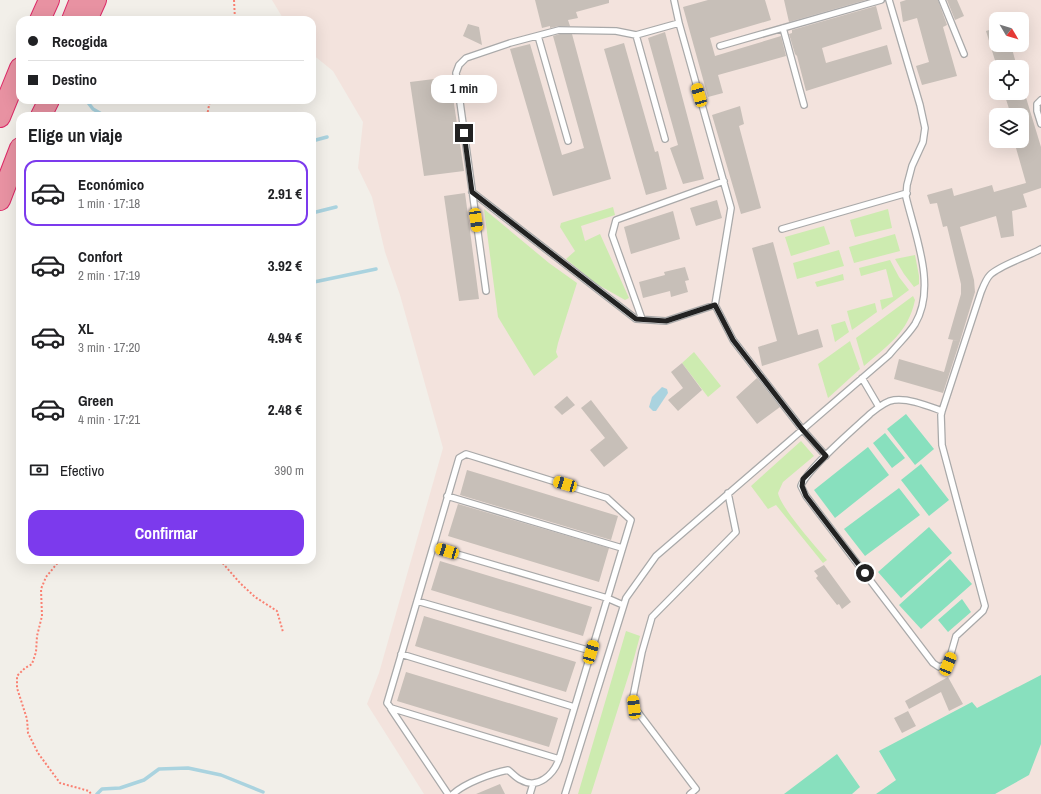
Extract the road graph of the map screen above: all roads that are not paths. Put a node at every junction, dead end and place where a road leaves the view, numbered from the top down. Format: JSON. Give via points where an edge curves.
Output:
{"nodes":[{"id":1,"x":49,"y":0,"type":"edge"},
{"id":2,"x":80,"y":0,"type":"edge"},
{"id":3,"x":96,"y":0,"type":"edge"},
{"id":4,"x":674,"y":0,"type":"edge"},
{"id":5,"x":881,"y":0,"type":"edge"},
{"id":6,"x":889,"y":0,"type":"edge"},
{"id":7,"x":942,"y":0,"type":"edge"},
{"id":8,"x":42,"y":16,"type":"edge"},
{"id":9,"x":74,"y":16,"type":"edge"},
{"id":10,"x":89,"y":16,"type":"edge"},
{"id":11,"x":679,"y":23,"type":"junction"},
{"id":12,"x":783,"y":28,"type":"junction"},
{"id":13,"x":636,"y":35,"type":"junction"},
{"id":14,"x":538,"y":36,"type":"junction"},
{"id":15,"x":720,"y":46,"type":"dead end"},
{"id":16,"x":964,"y":54,"type":"dead end"},
{"id":17,"x":16,"y":78,"type":"edge"},
{"id":18,"x":1041,"y":100,"type":"edge"},
{"id":19,"x":804,"y":105,"type":"dead end"},
{"id":20,"x":0,"y":117,"type":"edge"},
{"id":21,"x":1041,"y":124,"type":"edge"},
{"id":22,"x":665,"y":139,"type":"dead end"},
{"id":23,"x":568,"y":141,"type":"dead end"},
{"id":24,"x":16,"y":158,"type":"edge"},
{"id":25,"x":16,"y":169,"type":"edge"},
{"id":26,"x":724,"y":181,"type":"junction"},
{"id":27,"x":472,"y":192,"type":"junction"},
{"id":28,"x":907,"y":193,"type":"junction"},
{"id":29,"x":0,"y":200,"type":"edge"},
{"id":30,"x":0,"y":203,"type":"edge"},
{"id":31,"x":782,"y":229,"type":"dead end"},
{"id":32,"x":1041,"y":249,"type":"edge"},
{"id":33,"x":486,"y":291,"type":"dead end"},
{"id":34,"x":715,"y":305,"type":"junction"},
{"id":35,"x":642,"y":319,"type":"junction"},
{"id":36,"x":862,"y":378,"type":"junction"},
{"id":37,"x":879,"y":407,"type":"junction"},
{"id":38,"x":942,"y":411,"type":"junction"},
{"id":39,"x":802,"y":429,"type":"junction"},
{"id":40,"x":826,"y":456,"type":"junction"},
{"id":41,"x":728,"y":493,"type":"junction"},
{"id":42,"x":447,"y":496,"type":"junction"},
{"id":43,"x":433,"y":547,"type":"junction"},
{"id":44,"x":622,"y":548,"type":"junction"},
{"id":45,"x":607,"y":598,"type":"junction"},
{"id":46,"x":417,"y":601,"type":"junction"},
{"id":47,"x":623,"y":606,"type":"junction"},
{"id":48,"x":591,"y":652,"type":"junction"},
{"id":49,"x":401,"y":654,"type":"junction"},
{"id":50,"x":574,"y":707,"type":"junction"},
{"id":51,"x":391,"y":708,"type":"junction"},
{"id":52,"x":559,"y":759,"type":"junction"},
{"id":53,"x":533,"y":784,"type":"junction"},
{"id":54,"x":448,"y":794,"type":"edge"},
{"id":55,"x":453,"y":794,"type":"edge"},
{"id":56,"x":530,"y":794,"type":"edge"},
{"id":57,"x":565,"y":794,"type":"edge"},
{"id":58,"x":690,"y":794,"type":"edge"}],
"edges":[{"from":1,"to":8,"type":"highway"},
{"from":2,"to":9,"type":"highway"},
{"from":3,"to":10,"type":"highway"},
{"from":4,"to":11,"type":"lane"},
{"from":5,"to":12,"type":"lane"},
{"from":6,"to":28,"type":"lane","via":[[925,128],[912,166]]},
{"from":7,"to":16,"type":"lane"},
{"from":11,"to":13,"type":"lane"},
{"from":11,"to":26,"type":"lane"},
{"from":12,"to":15,"type":"lane"},
{"from":12,"to":19,"type":"lane"},
{"from":13,"to":14,"type":"lane","via":[[616,31],[558,30]]},
{"from":13,"to":22,"type":"lane"},
{"from":14,"to":23,"type":"lane"},
{"from":14,"to":27,"type":"lane","via":[[466,58],[459,65],[456,73]]},
{"from":17,"to":20,"type":"highway"},
{"from":18,"to":21,"type":"lane","via":[[1037,104]]},
{"from":24,"to":29,"type":"highway"},
{"from":25,"to":30,"type":"highway"},
{"from":26,"to":34,"type":"lane","via":[[731,208]]},
{"from":26,"to":35,"type":"lane","via":[[616,220],[612,235]]},
{"from":27,"to":33,"type":"lane"},
{"from":27,"to":35,"type":"lane","via":[[636,319]]},
{"from":28,"to":31,"type":"lane"},
{"from":28,"to":36,"type":"lane","via":[[924,271],[922,309],[914,324],[889,355]]},
{"from":32,"to":38,"type":"lane","via":[[989,276],[981,292]]},
{"from":34,"to":35,"type":"lane","via":[[666,321]]},
{"from":34,"to":39,"type":"lane","via":[[733,340]]},
{"from":36,"to":37,"type":"lane"},
{"from":36,"to":39,"type":"lane"},
{"from":37,"to":38,"type":"lane","via":[[893,400],[909,401]]},
{"from":37,"to":40,"type":"lane"},
{"from":38,"to":40,"type":"lane","via":[[942,445],[985,606],[983,611],[956,636],[948,664],[939,667],[933,663],[806,496],[802,486],[803,479]]},
{"from":39,"to":40,"type":"lane"},
{"from":39,"to":41,"type":"lane"},
{"from":41,"to":47,"type":"lane","via":[[656,556]]},
{"from":41,"to":58,"type":"lane","via":[[736,532],[652,617],[633,697],[634,707],[696,789]]},
{"from":42,"to":43,"type":"lane"},
{"from":42,"to":44,"type":"lane"},
{"from":42,"to":44,"type":"lane","via":[[458,458],[466,454],[607,498],[631,520]]},
{"from":43,"to":45,"type":"lane"},
{"from":43,"to":46,"type":"lane"},
{"from":44,"to":45,"type":"lane"},
{"from":45,"to":47,"type":"lane"},
{"from":45,"to":48,"type":"lane"},
{"from":46,"to":48,"type":"lane"},
{"from":46,"to":49,"type":"lane"},
{"from":47,"to":57,"type":"lane"},
{"from":48,"to":50,"type":"lane"},
{"from":49,"to":50,"type":"lane"},
{"from":49,"to":51,"type":"lane","via":[[387,702]]},
{"from":50,"to":52,"type":"lane"},
{"from":51,"to":52,"type":"lane"},
{"from":51,"to":54,"type":"lane"},
{"from":52,"to":53,"type":"lane","via":[[556,769],[547,778]]},
{"from":53,"to":55,"type":"lane","via":[[522,781],[508,770],[460,788]]},
{"from":53,"to":56,"type":"lane"}]}
